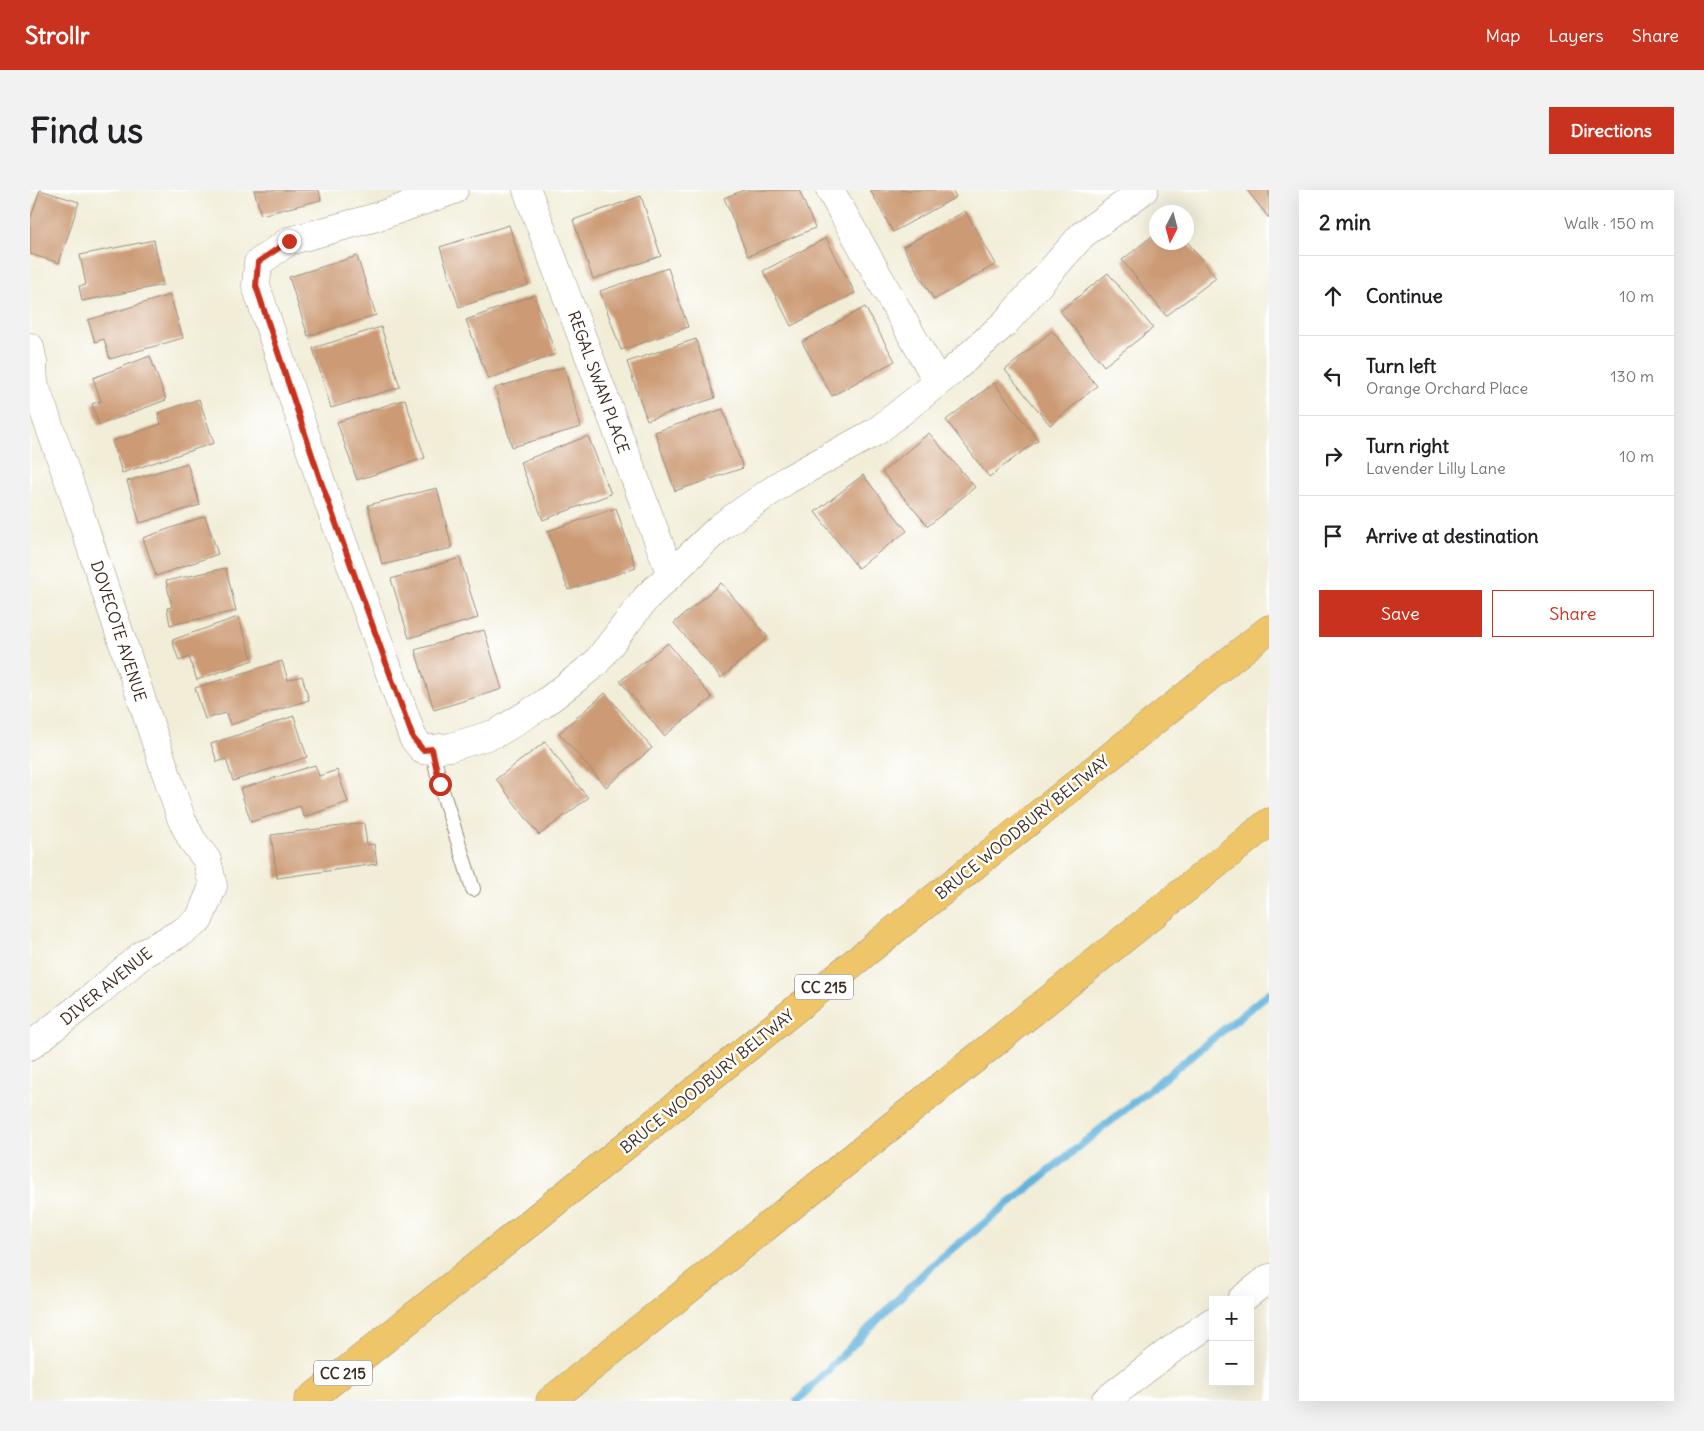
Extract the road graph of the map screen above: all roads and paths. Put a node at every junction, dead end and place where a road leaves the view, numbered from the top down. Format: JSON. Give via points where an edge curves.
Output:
{"nodes":[{"id":1,"x":454,"y":190,"type":"edge"},
{"id":2,"x":527,"y":190,"type":"edge"},
{"id":3,"x":830,"y":190,"type":"edge"},
{"id":4,"x":1144,"y":190,"type":"edge"},
{"id":5,"x":30,"y":347,"type":"edge"},
{"id":6,"x":938,"y":382,"type":"junction"},
{"id":7,"x":670,"y":575,"type":"junction"},
{"id":8,"x":1269,"y":629,"type":"edge"},
{"id":9,"x":428,"y":750,"type":"junction"},
{"id":10,"x":1269,"y":822,"type":"edge"},
{"id":11,"x":473,"y":889,"type":"dead end"},
{"id":12,"x":204,"y":908,"type":"joint"},
{"id":13,"x":30,"y":1046,"type":"edge"},
{"id":14,"x":712,"y":1270,"type":"junction"},
{"id":15,"x":1269,"y":1278,"type":"edge"},
{"id":16,"x":1246,"y":1296,"type":"edge"},
{"id":17,"x":1209,"y":1324,"type":"edge"},
{"id":18,"x":378,"y":1344,"type":"junction"},
{"id":19,"x":293,"y":1401,"type":"edge"},
{"id":20,"x":308,"y":1401,"type":"edge"},
{"id":21,"x":550,"y":1401,"type":"edge"},
{"id":22,"x":577,"y":1401,"type":"edge"},
{"id":23,"x":1105,"y":1401,"type":"edge"}],
"edges":[{"from":1,"to":9,"type":"street","via":[[373,218],[289,241],[258,262],[256,286],[320,479],[413,738]]},
{"from":2,"to":7,"type":"street","name":"REGAL SWAN PLACE"},
{"from":3,"to":6,"type":"street"},
{"from":4,"to":6,"type":"street","via":[[1082,235],[1006,322]]},
{"from":5,"to":12,"type":"street","name":"DOVECOTE AVENUE","via":[[34,383],[181,818],[207,860],[213,886]]},
{"from":6,"to":7,"type":"street","via":[[877,432],[787,480],[720,527]]},
{"from":7,"to":9,"type":"street","via":[[646,598],[595,664],[542,705],[497,733],[451,747]]},
{"from":8,"to":18,"type":"highway","name":"BRUCE WOODBURY BELTWAY","number":"CC 215"},
{"from":9,"to":11,"type":"lane"},
{"from":10,"to":14,"type":"highway"},
{"from":12,"to":13,"type":"street","name":"DIVER AVENUE","via":[[199,920],[144,953]]},
{"from":14,"to":21,"type":"highway"},
{"from":14,"to":22,"type":"highway"},
{"from":15,"to":16,"type":"street"},
{"from":17,"to":23,"type":"street"},
{"from":18,"to":19,"type":"highway"},
{"from":18,"to":20,"type":"highway","name":"BRUCE WOODBURY BELTWAY","number":"CC 215"}]}
